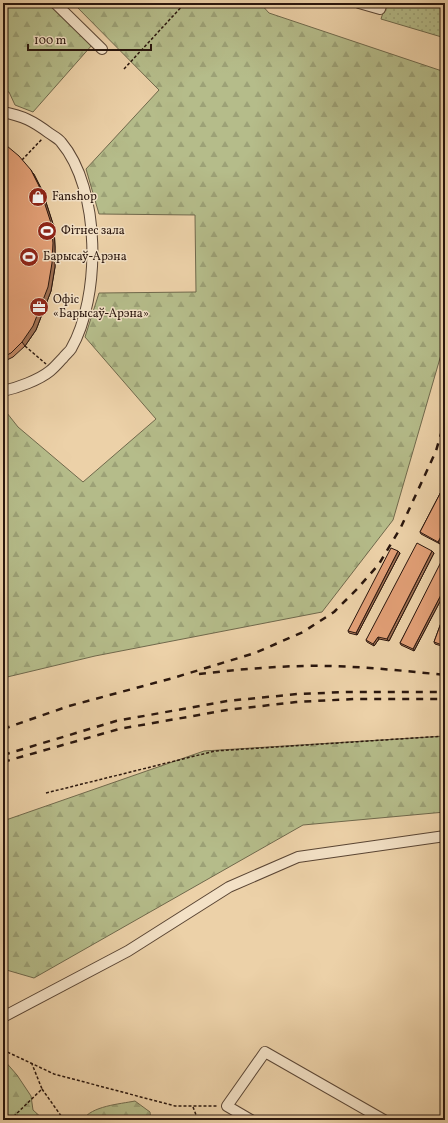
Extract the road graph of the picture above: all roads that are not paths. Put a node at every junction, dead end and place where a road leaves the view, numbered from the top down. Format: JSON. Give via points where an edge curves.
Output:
{"nodes":[{"id":1,"x":55,"y":3,"type":"edge"},
{"id":2,"x":359,"y":3,"type":"edge"},
{"id":3,"x":382,"y":3,"type":"edge"},
{"id":4,"x":102,"y":50,"type":"dead end"},
{"id":5,"x":3,"y":112,"type":"edge"},
{"id":6,"x":3,"y":391,"type":"edge"},
{"id":7,"x":445,"y":836,"type":"edge"},
{"id":8,"x":3,"y":1017,"type":"edge"},
{"id":9,"x":250,"y":1120,"type":"edge"},
{"id":10,"x":384,"y":1120,"type":"edge"}],
"edges":[{"from":1,"to":4,"type":"street"},
{"from":2,"to":3,"type":"street","via":[[380,9]]},
{"from":5,"to":6,"type":"street","via":[[26,117],[39,124],[60,141],[72,157],[88,204],[92,252],[88,302],[70,350],[50,372],[16,389]]},
{"from":7,"to":8,"type":"street","via":[[298,857],[230,887],[128,951]]},
{"from":9,"to":10,"type":"street","via":[[227,1106],[265,1052]]}]}
